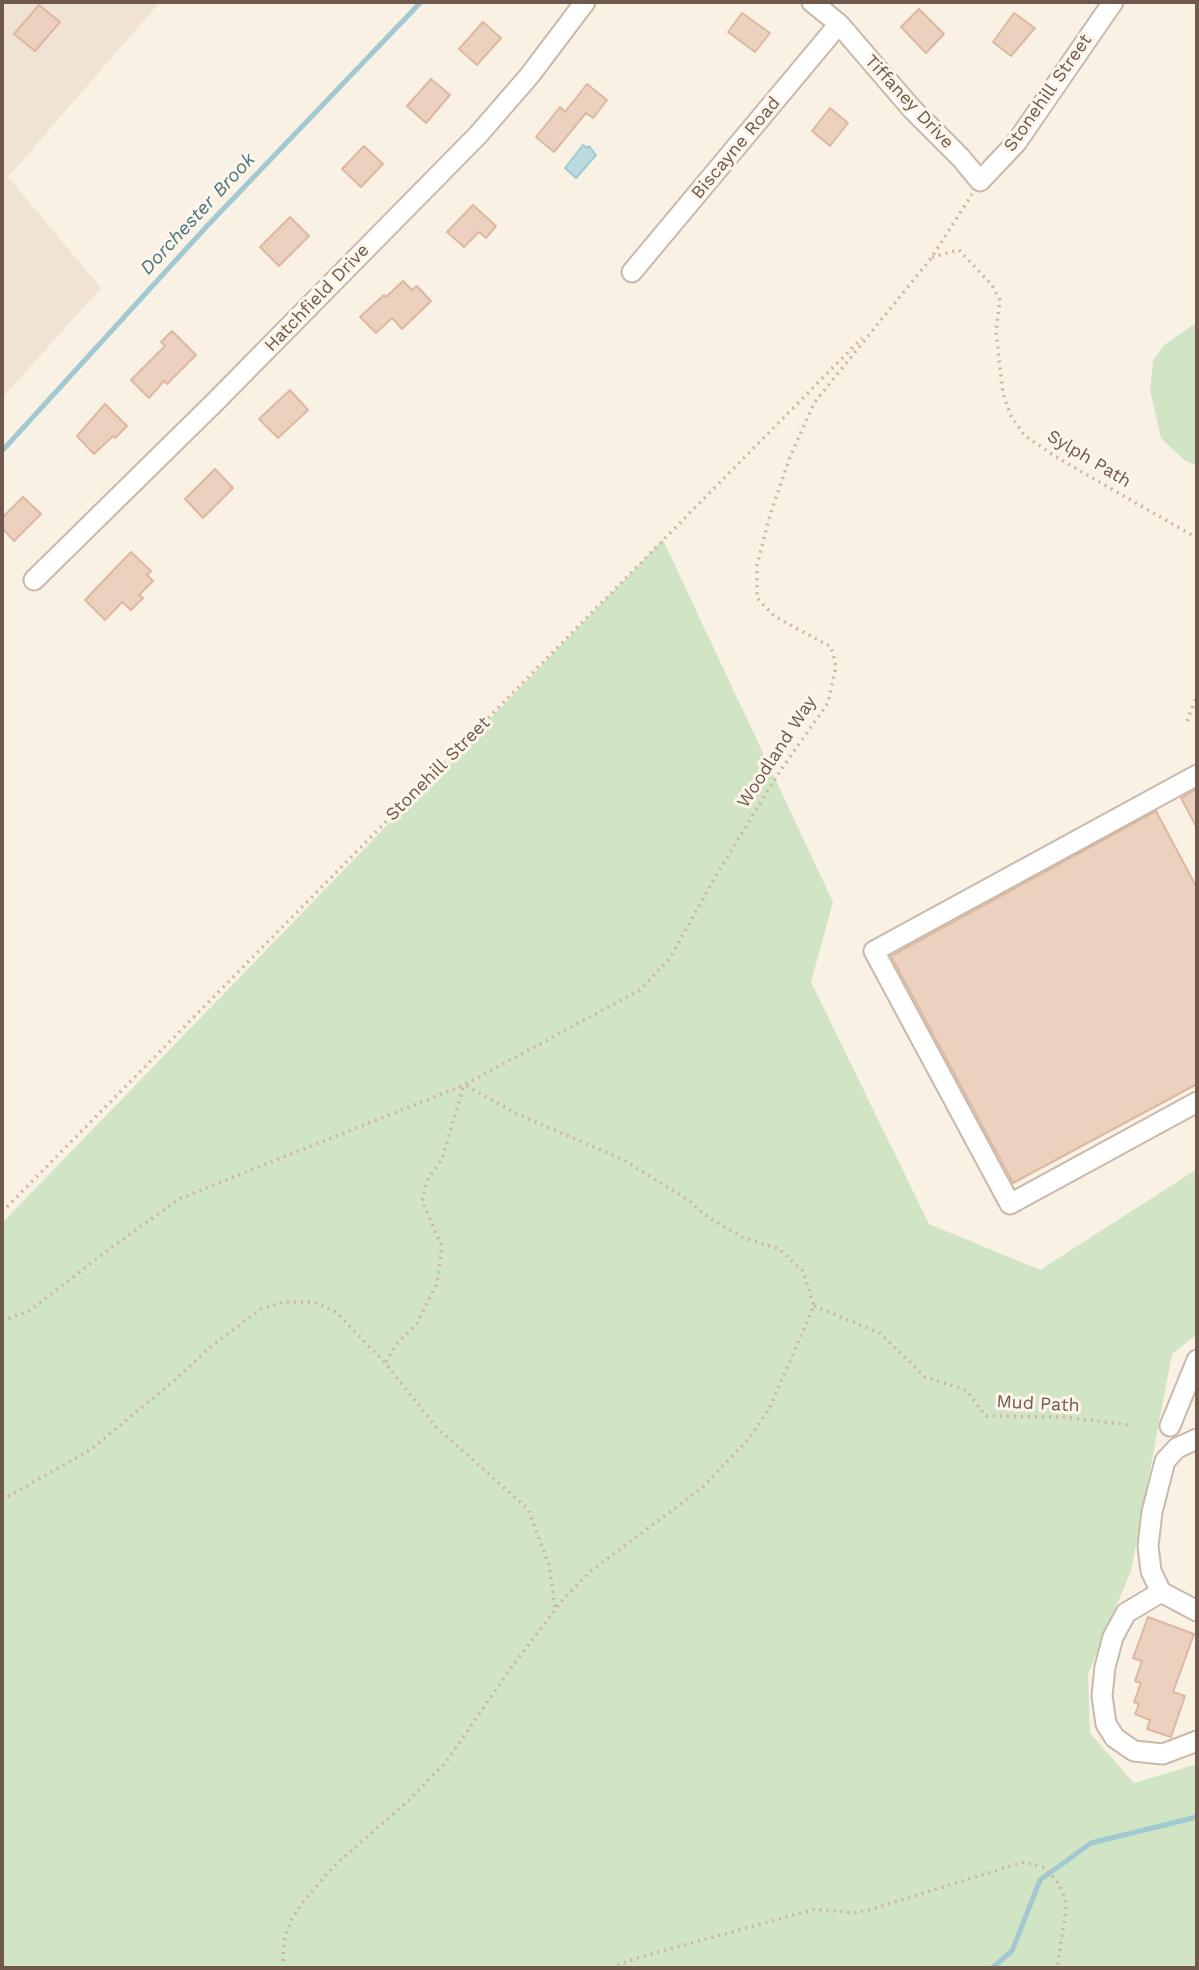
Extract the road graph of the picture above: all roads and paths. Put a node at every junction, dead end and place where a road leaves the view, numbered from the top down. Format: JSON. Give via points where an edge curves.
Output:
{"nodes":[{"id":1,"x":585,"y":2,"type":"edge"},
{"id":2,"x":812,"y":2,"type":"edge"},
{"id":3,"x":1113,"y":2,"type":"edge"},
{"id":4,"x":839,"y":24,"type":"junction"},
{"id":5,"x":980,"y":181,"type":"junction"},
{"id":6,"x":932,"y":257,"type":"junction"},
{"id":7,"x":632,"y":272,"type":"dead end"},
{"id":8,"x":874,"y":326,"type":"junction"},
{"id":9,"x":1197,"y":538,"type":"edge"},
{"id":10,"x":34,"y":580,"type":"dead end"},
{"id":11,"x":1197,"y":696,"type":"edge"},
{"id":12,"x":1187,"y":721,"type":"dead end"},
{"id":13,"x":1197,"y":775,"type":"edge"},
{"id":14,"x":464,"y":1085,"type":"junction"},
{"id":15,"x":1197,"y":1102,"type":"edge"},
{"id":16,"x":2,"y":1212,"type":"edge"},
{"id":17,"x":814,"y":1306,"type":"junction"},
{"id":18,"x":2,"y":1321,"type":"edge"},
{"id":19,"x":1197,"y":1360,"type":"edge"},
{"id":20,"x":385,"y":1363,"type":"junction"},
{"id":21,"x":1130,"y":1425,"type":"dead end"},
{"id":22,"x":1170,"y":1426,"type":"dead end"},
{"id":23,"x":1197,"y":1439,"type":"edge"},
{"id":24,"x":2,"y":1500,"type":"edge"},
{"id":25,"x":1161,"y":1591,"type":"junction"},
{"id":26,"x":555,"y":1609,"type":"junction"},
{"id":27,"x":1197,"y":1611,"type":"edge"},
{"id":28,"x":1197,"y":1741,"type":"edge"},
{"id":29,"x":283,"y":1968,"type":"edge"},
{"id":30,"x":611,"y":1968,"type":"edge"},
{"id":31,"x":1057,"y":1968,"type":"edge"}],
"edges":[{"from":1,"to":10,"type":"street","name":"Hatchfield Drive","via":[[478,135]]},
{"from":2,"to":4,"type":"street","name":"Tiffaney Drive"},
{"from":3,"to":5,"type":"street","name":"Stonehill Street","via":[[1016,143]]},
{"from":4,"to":5,"type":"street","name":"Tiffaney Drive"},
{"from":4,"to":7,"type":"street","name":"Biscayne Road"},
{"from":5,"to":6,"type":"path"},
{"from":6,"to":8,"type":"path"},
{"from":6,"to":9,"type":"path","name":"Sylph Path","via":[[959,250],[1000,300],[996,331],[1003,394],[1024,435]]},
{"from":8,"to":14,"type":"path","name":"Woodland Way","via":[[814,403],[790,457],[758,565],[757,597],[774,616],[831,647],[836,666],[828,703],[773,782],[670,958],[640,990]]},
{"from":8,"to":16,"type":"path","name":"Stonehill Street"},
{"from":11,"to":12,"type":"path"},
{"from":13,"to":15,"type":"street","via":[[874,951],[1010,1204]]},
{"from":14,"to":17,"type":"path","via":[[517,1114],[624,1160],[742,1237],[779,1249],[803,1271]]},
{"from":14,"to":18,"type":"path","name":"Woodland Way","via":[[181,1198],[29,1311]]},
{"from":14,"to":20,"type":"path","via":[[442,1159],[427,1180],[422,1201],[442,1247],[437,1283],[416,1323]]},
{"from":17,"to":21,"type":"path","name":"Mud Path","via":[[880,1333],[925,1377],[966,1390],[986,1416],[1063,1417]]},
{"from":17,"to":26,"type":"path","via":[[769,1409],[750,1437],[703,1487],[591,1571]]},
{"from":19,"to":22,"type":"street"},
{"from":20,"to":24,"type":"path","via":[[336,1312],[314,1302],[284,1302],[261,1309],[90,1450]]},
{"from":20,"to":26,"type":"path","via":[[437,1428],[528,1509],[549,1565]]},
{"from":23,"to":25,"type":"street","via":[[1177,1448],[1159,1477],[1149,1546],[1151,1571]]},
{"from":25,"to":27,"type":"street"},
{"from":25,"to":28,"type":"street","via":[[1126,1613],[1113,1637],[1102,1696],[1107,1724],[1115,1738],[1133,1751],[1163,1754]]},
{"from":26,"to":29,"type":"path","via":[[446,1762],[332,1868],[302,1903],[285,1937]]},
{"from":30,"to":31,"type":"path","via":[[815,1909],[854,1913],[1024,1862],[1046,1868],[1065,1898]]}]}
